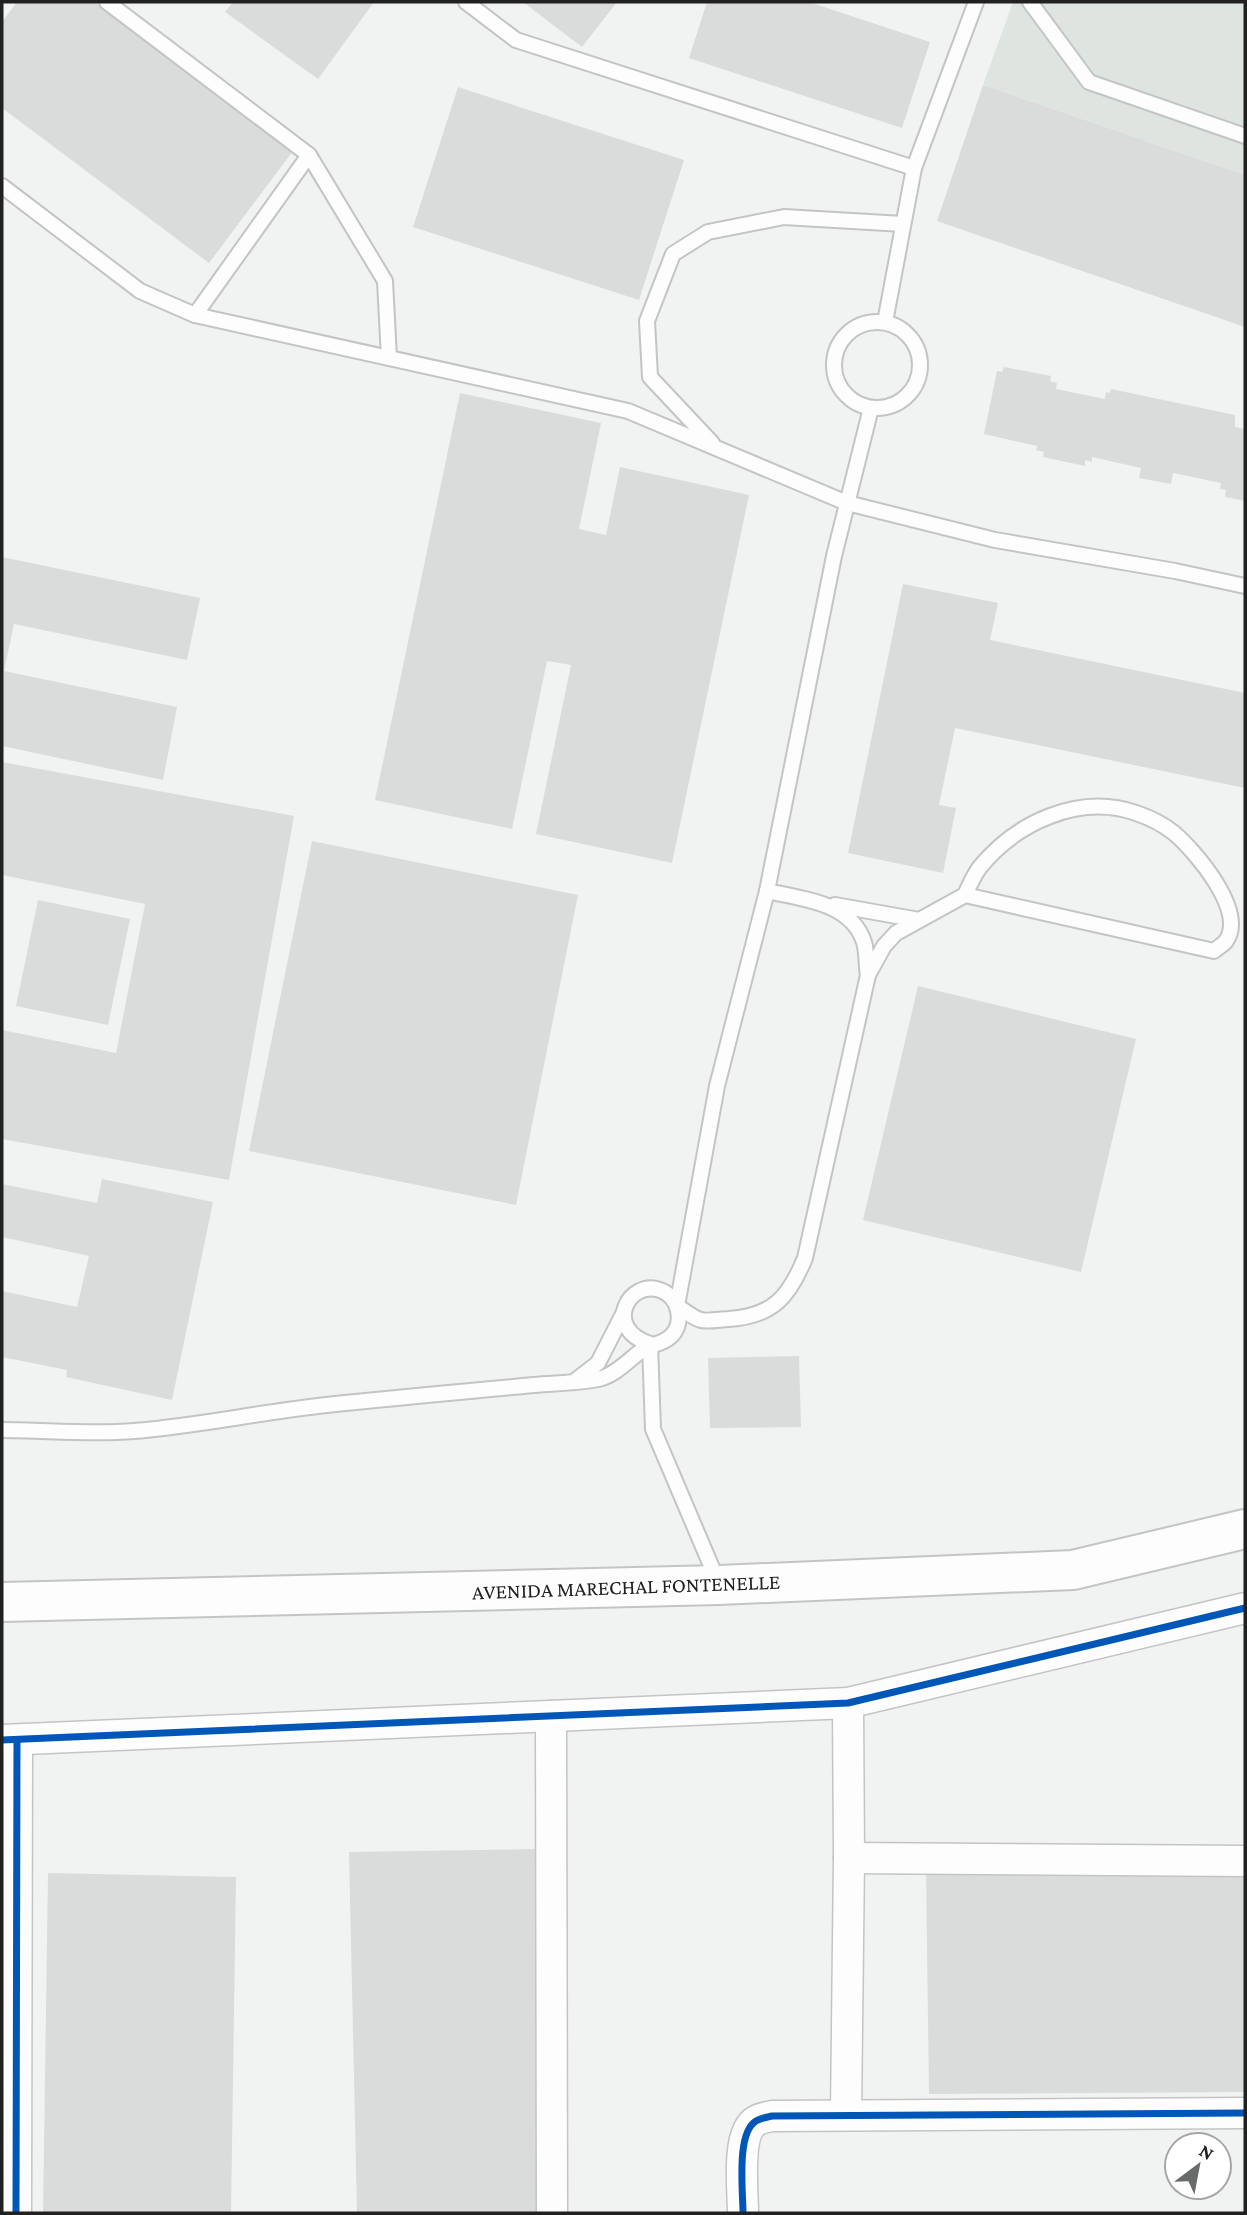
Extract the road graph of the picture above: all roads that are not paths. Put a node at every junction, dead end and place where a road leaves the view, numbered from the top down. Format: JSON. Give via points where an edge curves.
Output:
{"nodes":[{"id":1,"x":107,"y":2,"type":"edge"},
{"id":2,"x":466,"y":2,"type":"edge"},
{"id":3,"x":976,"y":2,"type":"edge"},
{"id":4,"x":1030,"y":2,"type":"edge"},
{"id":5,"x":1245,"y":136,"type":"edge"},
{"id":6,"x":309,"y":155,"type":"junction"},
{"id":7,"x":914,"y":168,"type":"junction"},
{"id":8,"x":2,"y":186,"type":"edge"},
{"id":9,"x":903,"y":224,"type":"junction"},
{"id":10,"x":195,"y":315,"type":"junction"},
{"id":11,"x":885,"y":322,"type":"junction"},
{"id":12,"x":389,"y":358,"type":"junction"},
{"id":13,"x":871,"y":408,"type":"junction"},
{"id":14,"x":718,"y":449,"type":"junction"},
{"id":15,"x":847,"y":503,"type":"junction"},
{"id":16,"x":1245,"y":586,"type":"edge"},
{"id":17,"x":768,"y":891,"type":"junction"},
{"id":18,"x":965,"y":895,"type":"junction"},
{"id":19,"x":829,"y":905,"type":"junction"},
{"id":20,"x":919,"y":920,"type":"junction"},
{"id":21,"x":868,"y":975,"type":"junction"},
{"id":22,"x":677,"y":1306,"type":"junction"},
{"id":23,"x":623,"y":1314,"type":"junction"},
{"id":24,"x":650,"y":1345,"type":"junction"},
{"id":25,"x":575,"y":1381,"type":"junction"},
{"id":26,"x":2,"y":1430,"type":"edge"},
{"id":27,"x":1245,"y":1529,"type":"edge"},
{"id":28,"x":719,"y":1585,"type":"junction"},
{"id":29,"x":2,"y":1602,"type":"edge"},
{"id":30,"x":1245,"y":1608,"type":"edge"},
{"id":31,"x":848,"y":1703,"type":"junction"},
{"id":32,"x":551,"y":1716,"type":"junction"},
{"id":33,"x":9,"y":1740,"type":"edge"},
{"id":34,"x":849,"y":1858,"type":"junction"},
{"id":35,"x":1245,"y":1861,"type":"edge"},
{"id":36,"x":1245,"y":2113,"type":"edge"},
{"id":37,"x":846,"y":2114,"type":"junction"},
{"id":38,"x":16,"y":2213,"type":"edge"},
{"id":39,"x":552,"y":2213,"type":"edge"},
{"id":40,"x":743,"y":2213,"type":"edge"}],
"edges":[{"from":1,"to":6,"type":"lane"},
{"from":2,"to":7,"type":"lane","via":[[516,40]]},
{"from":3,"to":7,"type":"lane"},
{"from":4,"to":5,"type":"lane","via":[[1089,82]]},
{"from":6,"to":10,"type":"lane"},
{"from":6,"to":12,"type":"lane","via":[[385,281]]},
{"from":7,"to":9,"type":"lane"},
{"from":8,"to":10,"type":"lane","via":[[140,291]]},
{"from":9,"to":11,"type":"lane"},
{"from":9,"to":14,"type":"lane","via":[[784,216],[708,232],[673,254],[647,321],[650,377]]},
{"from":10,"to":12,"type":"lane"},
{"from":11,"to":13,"type":"lane","via":[[901,328],[913,340],[920,372],[914,388],[902,400]]},
{"from":11,"to":13,"type":"lane","via":[[866,322],[848,331],[836,348],[833,367],[839,386],[852,401]]},
{"from":12,"to":14,"type":"lane","via":[[628,411]]},
{"from":13,"to":15,"type":"lane"},
{"from":14,"to":15,"type":"lane"},
{"from":15,"to":16,"type":"lane","via":[[995,540]]},
{"from":15,"to":17,"type":"lane"},
{"from":17,"to":19,"type":"lane"},
{"from":17,"to":22,"type":"lane","via":[[717,1086]]},
{"from":18,"to":18,"type":"lane","via":[[1214,951],[1227,940],[1231,923],[1224,897],[1203,862],[1172,832],[1136,813],[1104,807],[1069,809],[1031,824],[1003,842],[978,869]]},
{"from":18,"to":20,"type":"lane"},
{"from":19,"to":20,"type":"lane"},
{"from":19,"to":21,"type":"lane","via":[[851,921],[864,941]]},
{"from":20,"to":21,"type":"lane","via":[[896,933]]},
{"from":21,"to":22,"type":"lane","via":[[797,1279],[767,1311],[741,1318],[701,1320]]},
{"from":22,"to":23,"type":"lane","via":[[659,1289],[646,1289],[635,1293]]},
{"from":22,"to":24,"type":"lane","via":[[680,1317],[670,1337]]},
{"from":23,"to":24,"type":"lane","via":[[626,1329],[636,1340]]},
{"from":23,"to":25,"type":"lane","via":[[598,1363]]},
{"from":24,"to":25,"type":"lane","via":[[603,1378]]},
{"from":24,"to":28,"type":"lane","via":[[653,1429]]},
{"from":25,"to":26,"type":"lane","via":[[318,1406],[132,1431]]},
{"from":27,"to":28,"type":"main road","name":"AVENIDA MARECHAL FONTENELLE","via":[[1073,1570]]},
{"from":28,"to":29,"type":"main road","name":"AVENIDA MARECHAL FONTENELLE"},
{"from":30,"to":31,"type":"street"},
{"from":31,"to":32,"type":"street"},
{"from":31,"to":34,"type":"street"},
{"from":32,"to":33,"type":"street"},
{"from":32,"to":39,"type":"street"},
{"from":33,"to":38,"type":"street"},
{"from":34,"to":35,"type":"street"},
{"from":34,"to":37,"type":"street"},
{"from":36,"to":37,"type":"street"},
{"from":37,"to":40,"type":"street","via":[[772,2116],[756,2121],[743,2146]]}]}
